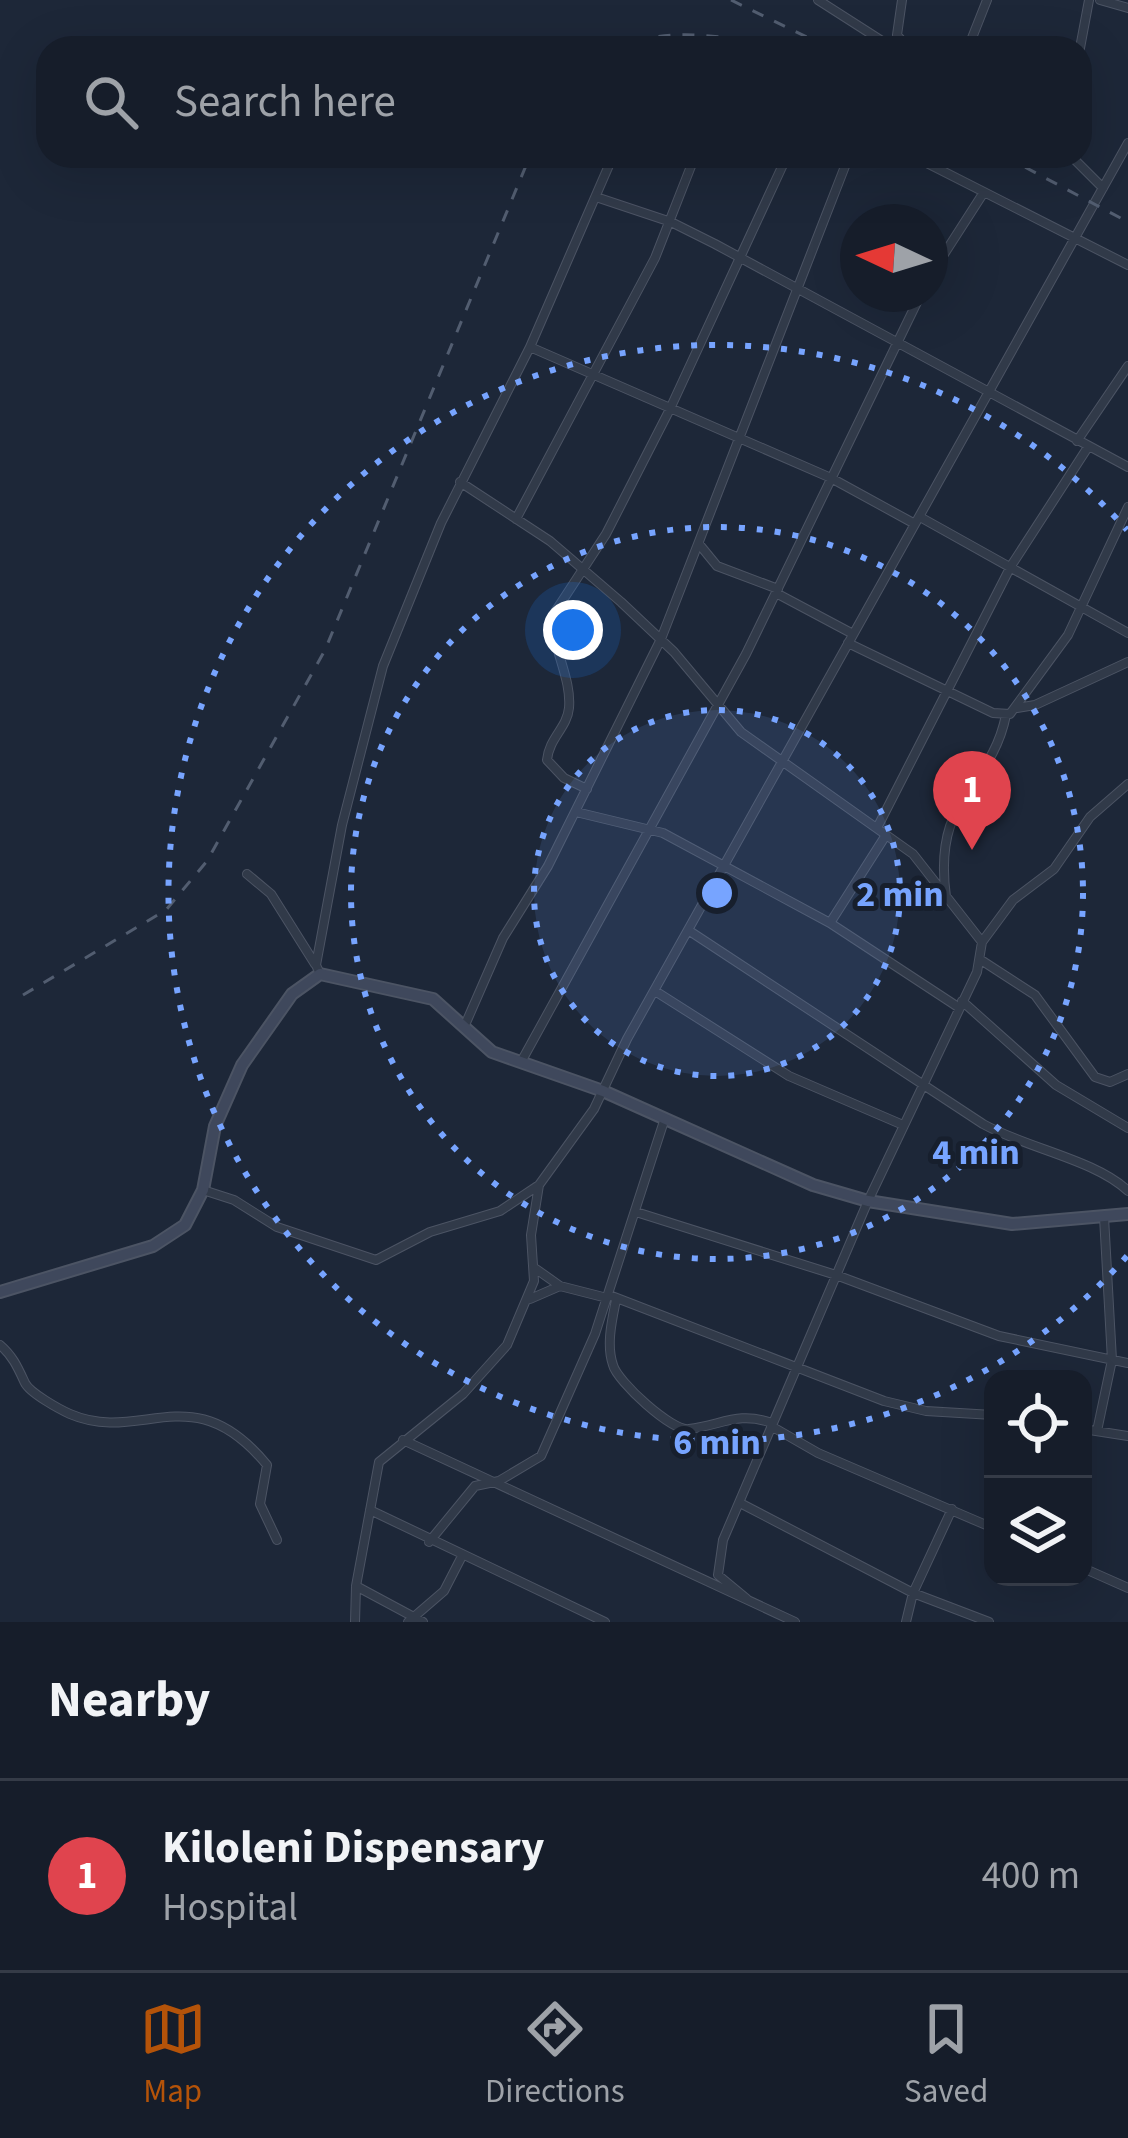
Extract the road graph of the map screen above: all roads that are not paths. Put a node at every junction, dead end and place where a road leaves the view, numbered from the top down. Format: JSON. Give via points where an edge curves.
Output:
{"nodes":[{"id":1,"x":818,"y":0,"type":"edge"},
{"id":2,"x":902,"y":0,"type":"edge"},
{"id":3,"x":988,"y":0,"type":"edge"},
{"id":4,"x":1089,"y":0,"type":"edge"},
{"id":5,"x":1100,"y":0,"type":"edge"},
{"id":6,"x":1128,"y":8,"type":"edge"},
{"id":7,"x":874,"y":36,"type":"edge"},
{"id":8,"x":898,"y":36,"type":"edge"},
{"id":9,"x":973,"y":36,"type":"edge"},
{"id":10,"x":1082,"y":36,"type":"edge"},
{"id":11,"x":1128,"y":143,"type":"edge"},
{"id":12,"x":608,"y":168,"type":"edge"},
{"id":13,"x":691,"y":168,"type":"edge"},
{"id":14,"x":781,"y":168,"type":"edge"},
{"id":15,"x":844,"y":168,"type":"edge"},
{"id":16,"x":937,"y":168,"type":"edge"},
{"id":17,"x":1083,"y":168,"type":"edge"},
{"id":18,"x":1102,"y":188,"type":"junction"},
{"id":19,"x":984,"y":192,"type":"junction"},
{"id":20,"x":596,"y":197,"type":"junction"},
{"id":21,"x":671,"y":222,"type":"junction"},
{"id":22,"x":1073,"y":235,"type":"junction"},
{"id":23,"x":948,"y":248,"type":"edge"},
{"id":24,"x":739,"y":259,"type":"junction"},
{"id":25,"x":1128,"y":265,"type":"edge"},
{"id":26,"x":794,"y":287,"type":"junction"},
{"id":27,"x":912,"y":312,"type":"edge"},
{"id":28,"x":898,"y":342,"type":"junction"},
{"id":29,"x":530,"y":347,"type":"junction"},
{"id":30,"x":1128,"y":366,"type":"edge"},
{"id":31,"x":592,"y":377,"type":"junction"},
{"id":32,"x":989,"y":392,"type":"junction"},
{"id":33,"x":669,"y":411,"type":"junction"},
{"id":34,"x":741,"y":440,"type":"junction"},
{"id":35,"x":1077,"y":441,"type":"junction"},
{"id":36,"x":1088,"y":447,"type":"junction"},
{"id":37,"x":1128,"y":467,"type":"edge"},
{"id":38,"x":832,"y":478,"type":"junction"},
{"id":39,"x":460,"y":482,"type":"junction"},
{"id":40,"x":1128,"y":507,"type":"edge"},
{"id":41,"x":516,"y":519,"type":"junction"},
{"id":42,"x":917,"y":520,"type":"junction"},
{"id":43,"x":698,"y":542,"type":"junction"},
{"id":44,"x":1011,"y":566,"type":"junction"},
{"id":45,"x":582,"y":572,"type":"junction"},
{"id":46,"x":777,"y":591,"type":"junction"},
{"id":47,"x":1081,"y":605,"type":"junction"},
{"id":48,"x":1128,"y":633,"type":"edge"},
{"id":49,"x":661,"y":639,"type":"junction"},
{"id":50,"x":850,"y":639,"type":"junction"},
{"id":51,"x":1128,"y":662,"type":"edge"},
{"id":52,"x":948,"y":691,"type":"junction"},
{"id":53,"x":718,"y":707,"type":"junction"},
{"id":54,"x":1011,"y":712,"type":"junction"},
{"id":55,"x":783,"y":760,"type":"junction"},
{"id":56,"x":1128,"y":784,"type":"edge"},
{"id":57,"x":587,"y":789,"type":"junction"},
{"id":58,"x":576,"y":812,"type":"junction"},
{"id":59,"x":876,"y":828,"type":"junction"},
{"id":60,"x":650,"y":829,"type":"junction"},
{"id":61,"x":886,"y":835,"type":"junction"},
{"id":62,"x":723,"y":866,"type":"junction"},
{"id":63,"x":247,"y":874,"type":"dead end"},
{"id":64,"x":946,"y":898,"type":"junction"},
{"id":65,"x":830,"y":923,"type":"junction"},
{"id":66,"x":688,"y":930,"type":"junction"},
{"id":67,"x":982,"y":942,"type":"junction"},
{"id":68,"x":981,"y":960,"type":"junction"},
{"id":69,"x":318,"y":969,"type":"junction"},
{"id":70,"x":655,"y":991,"type":"junction"},
{"id":71,"x":960,"y":1004,"type":"junction"},
{"id":72,"x":465,"y":1025,"type":"junction"},
{"id":73,"x":520,"y":1063,"type":"junction"},
{"id":74,"x":1128,"y":1074,"type":"edge"},
{"id":75,"x":923,"y":1087,"type":"junction"},
{"id":76,"x":603,"y":1091,"type":"junction"},
{"id":77,"x":664,"y":1121,"type":"junction"},
{"id":78,"x":903,"y":1125,"type":"junction"},
{"id":79,"x":1128,"y":1128,"type":"edge"},
{"id":80,"x":539,"y":1185,"type":"junction"},
{"id":81,"x":203,"y":1190,"type":"junction"},
{"id":82,"x":1128,"y":1191,"type":"edge"},
{"id":83,"x":868,"y":1202,"type":"junction"},
{"id":84,"x":636,"y":1212,"type":"junction"},
{"id":85,"x":1128,"y":1214,"type":"edge"},
{"id":86,"x":1104,"y":1217,"type":"junction"},
{"id":87,"x":535,"y":1268,"type":"junction"},
{"id":88,"x":836,"y":1275,"type":"junction"},
{"id":89,"x":560,"y":1286,"type":"junction"},
{"id":90,"x":0,"y":1292,"type":"edge"},
{"id":91,"x":611,"y":1298,"type":"junction"},
{"id":92,"x":529,"y":1300,"type":"junction"},
{"id":93,"x":0,"y":1345,"type":"edge"},
{"id":94,"x":1112,"y":1360,"type":"junction"},
{"id":95,"x":798,"y":1363,"type":"junction"},
{"id":96,"x":1128,"y":1363,"type":"edge"},
{"id":97,"x":984,"y":1414,"type":"edge"},
{"id":98,"x":772,"y":1424,"type":"junction"},
{"id":99,"x":1092,"y":1430,"type":"edge"},
{"id":100,"x":1096,"y":1431,"type":"junction"},
{"id":101,"x":1128,"y":1436,"type":"edge"},
{"id":102,"x":403,"y":1440,"type":"junction"},
{"id":103,"x":499,"y":1481,"type":"junction"},
{"id":104,"x":740,"y":1503,"type":"junction"},
{"id":105,"x":952,"y":1509,"type":"junction"},
{"id":106,"x":370,"y":1510,"type":"junction"},
{"id":107,"x":984,"y":1524,"type":"edge"},
{"id":108,"x":277,"y":1540,"type":"dead end"},
{"id":109,"x":429,"y":1542,"type":"junction"},
{"id":110,"x":461,"y":1558,"type":"junction"},
{"id":111,"x":1092,"y":1572,"type":"edge"},
{"id":112,"x":356,"y":1586,"type":"junction"},
{"id":113,"x":1128,"y":1588,"type":"edge"},
{"id":114,"x":913,"y":1593,"type":"junction"},
{"id":115,"x":747,"y":1599,"type":"junction"},
{"id":116,"x":774,"y":1618,"type":"edge"},
{"id":117,"x":415,"y":1620,"type":"edge"},
{"id":118,"x":355,"y":1622,"type":"edge"},
{"id":119,"x":605,"y":1622,"type":"edge"},
{"id":120,"x":795,"y":1622,"type":"edge"},
{"id":121,"x":907,"y":1622,"type":"edge"},
{"id":122,"x":988,"y":1622,"type":"edge"}],
"edges":[{"from":1,"to":7,"type":"street"},
{"from":2,"to":8,"type":"street"},
{"from":3,"to":9,"type":"street"},
{"from":4,"to":10,"type":"street"},
{"from":5,"to":6,"type":"street"},
{"from":11,"to":18,"type":"street"},
{"from":12,"to":20,"type":"street"},
{"from":13,"to":21,"type":"street"},
{"from":14,"to":24,"type":"street"},
{"from":15,"to":26,"type":"street"},
{"from":16,"to":19,"type":"street"},
{"from":17,"to":18,"type":"street"},
{"from":18,"to":22,"type":"street"},
{"from":19,"to":22,"type":"street"},
{"from":19,"to":23,"type":"street"},
{"from":20,"to":21,"type":"street"},
{"from":20,"to":29,"type":"street"},
{"from":21,"to":24,"type":"street"},
{"from":21,"to":31,"type":"street"},
{"from":22,"to":25,"type":"street"},
{"from":22,"to":32,"type":"street"},
{"from":24,"to":26,"type":"street"},
{"from":24,"to":33,"type":"street"},
{"from":26,"to":28,"type":"street"},
{"from":26,"to":34,"type":"street"},
{"from":27,"to":28,"type":"street"},
{"from":28,"to":32,"type":"street"},
{"from":28,"to":38,"type":"street"},
{"from":29,"to":31,"type":"street"},
{"from":29,"to":39,"type":"street"},
{"from":30,"to":35,"type":"street"},
{"from":31,"to":33,"type":"street"},
{"from":31,"to":41,"type":"street"},
{"from":32,"to":35,"type":"street"},
{"from":32,"to":42,"type":"street"},
{"from":33,"to":34,"type":"street"},
{"from":33,"to":45,"type":"street"},
{"from":34,"to":38,"type":"street"},
{"from":34,"to":43,"type":"street"},
{"from":35,"to":36,"type":"street"},
{"from":36,"to":37,"type":"street"},
{"from":36,"to":44,"type":"street"},
{"from":38,"to":42,"type":"street"},
{"from":38,"to":46,"type":"street"},
{"from":39,"to":41,"type":"street"},
{"from":39,"to":69,"type":"street","via":[[378,682]]},
{"from":40,"to":47,"type":"street"},
{"from":41,"to":45,"type":"street"},
{"from":42,"to":44,"type":"street"},
{"from":42,"to":50,"type":"street"},
{"from":43,"to":46,"type":"street","via":[[717,566]]},
{"from":43,"to":49,"type":"street"},
{"from":44,"to":47,"type":"street"},
{"from":44,"to":52,"type":"street"},
{"from":45,"to":49,"type":"street"},
{"from":45,"to":57,"type":"street","via":[[553,620],[569,712],[547,760]]},
{"from":46,"to":50,"type":"street"},
{"from":46,"to":53,"type":"street"},
{"from":47,"to":48,"type":"street"},
{"from":47,"to":54,"type":"street"},
{"from":49,"to":53,"type":"street"},
{"from":49,"to":57,"type":"street"},
{"from":50,"to":52,"type":"street"},
{"from":50,"to":55,"type":"street"},
{"from":51,"to":54,"type":"street"},
{"from":52,"to":54,"type":"street"},
{"from":52,"to":59,"type":"street"},
{"from":53,"to":55,"type":"street"},
{"from":53,"to":60,"type":"street"},
{"from":54,"to":64,"type":"street","via":[[952,817]]},
{"from":55,"to":59,"type":"street"},
{"from":55,"to":62,"type":"street"},
{"from":56,"to":67,"type":"street"},
{"from":57,"to":58,"type":"street"},
{"from":58,"to":60,"type":"street"},
{"from":58,"to":72,"type":"street","via":[[503,938]]},
{"from":59,"to":61,"type":"street"},
{"from":60,"to":62,"type":"street"},
{"from":60,"to":73,"type":"street"},
{"from":61,"to":64,"type":"street","via":[[920,860]]},
{"from":61,"to":65,"type":"street"},
{"from":62,"to":65,"type":"street"},
{"from":62,"to":66,"type":"street"},
{"from":63,"to":69,"type":"street","via":[[272,895]]},
{"from":64,"to":67,"type":"street"},
{"from":65,"to":71,"type":"street"},
{"from":66,"to":70,"type":"street"},
{"from":66,"to":75,"type":"street"},
{"from":67,"to":68,"type":"street"},
{"from":68,"to":71,"type":"street"},
{"from":68,"to":74,"type":"street","via":[[1035,995],[1095,1077],[1110,1082]]},
{"from":69,"to":72,"type":"street","via":[[375,990],[434,999]]},
{"from":69,"to":81,"type":"street","via":[[242,1065],[214,1126]]},
{"from":70,"to":76,"type":"street"},
{"from":70,"to":78,"type":"street","via":[[789,1076]]},
{"from":71,"to":75,"type":"street"},
{"from":71,"to":79,"type":"street","via":[[1056,1085]]},
{"from":72,"to":73,"type":"street","via":[[480,1044]]},
{"from":73,"to":76,"type":"street"},
{"from":75,"to":78,"type":"street"},
{"from":75,"to":82,"type":"street","via":[[1019,1144]]},
{"from":76,"to":77,"type":"street"},
{"from":76,"to":80,"type":"street"},
{"from":77,"to":83,"type":"street"},
{"from":77,"to":84,"type":"street"},
{"from":78,"to":83,"type":"street"},
{"from":80,"to":81,"type":"street","via":[[500,1211],[430,1232],[376,1260],[277,1227]]},
{"from":80,"to":87,"type":"street"},
{"from":81,"to":90,"type":"street","via":[[174,1236]]},
{"from":83,"to":86,"type":"street","via":[[1012,1224]]},
{"from":83,"to":88,"type":"street"},
{"from":84,"to":88,"type":"street"},
{"from":84,"to":91,"type":"street"},
{"from":85,"to":86,"type":"street"},
{"from":86,"to":94,"type":"street"},
{"from":87,"to":89,"type":"street"},
{"from":87,"to":92,"type":"street"},
{"from":88,"to":94,"type":"street","via":[[999,1336]]},
{"from":88,"to":95,"type":"street"},
{"from":89,"to":91,"type":"street"},
{"from":89,"to":92,"type":"street"},
{"from":91,"to":95,"type":"street"},
{"from":91,"to":98,"type":"street","via":[[615,1373],[668,1424],[689,1430],[742,1415]]},
{"from":91,"to":103,"type":"street","via":[[541,1456]]},
{"from":92,"to":102,"type":"street","via":[[487,1372]]},
{"from":93,"to":108,"type":"street","via":[[28,1388],[68,1413],[128,1421],[172,1412],[224,1429],[268,1470],[260,1504]]},
{"from":94,"to":96,"type":"street"},
{"from":94,"to":100,"type":"street"},
{"from":95,"to":97,"type":"street","via":[[884,1401]]},
{"from":95,"to":98,"type":"street"},
{"from":98,"to":104,"type":"street"},
{"from":98,"to":105,"type":"street","via":[[818,1453]]},
{"from":99,"to":100,"type":"street"},
{"from":100,"to":101,"type":"street"},
{"from":102,"to":103,"type":"street"},
{"from":102,"to":106,"type":"street","via":[[379,1462]]},
{"from":103,"to":109,"type":"street","via":[[471,1489]]},
{"from":103,"to":115,"type":"street"},
{"from":104,"to":114,"type":"street"},
{"from":104,"to":115,"type":"street","via":[[716,1571]]},
{"from":105,"to":107,"type":"street"},
{"from":105,"to":114,"type":"street"},
{"from":106,"to":109,"type":"street"},
{"from":106,"to":112,"type":"street"},
{"from":109,"to":110,"type":"street"},
{"from":110,"to":117,"type":"street","via":[[444,1591]]},
{"from":110,"to":119,"type":"street"},
{"from":111,"to":113,"type":"street"},
{"from":112,"to":117,"type":"street"},
{"from":112,"to":118,"type":"street"},
{"from":114,"to":121,"type":"street"},
{"from":114,"to":122,"type":"street"},
{"from":115,"to":116,"type":"street"},
{"from":116,"to":120,"type":"street"}]}
